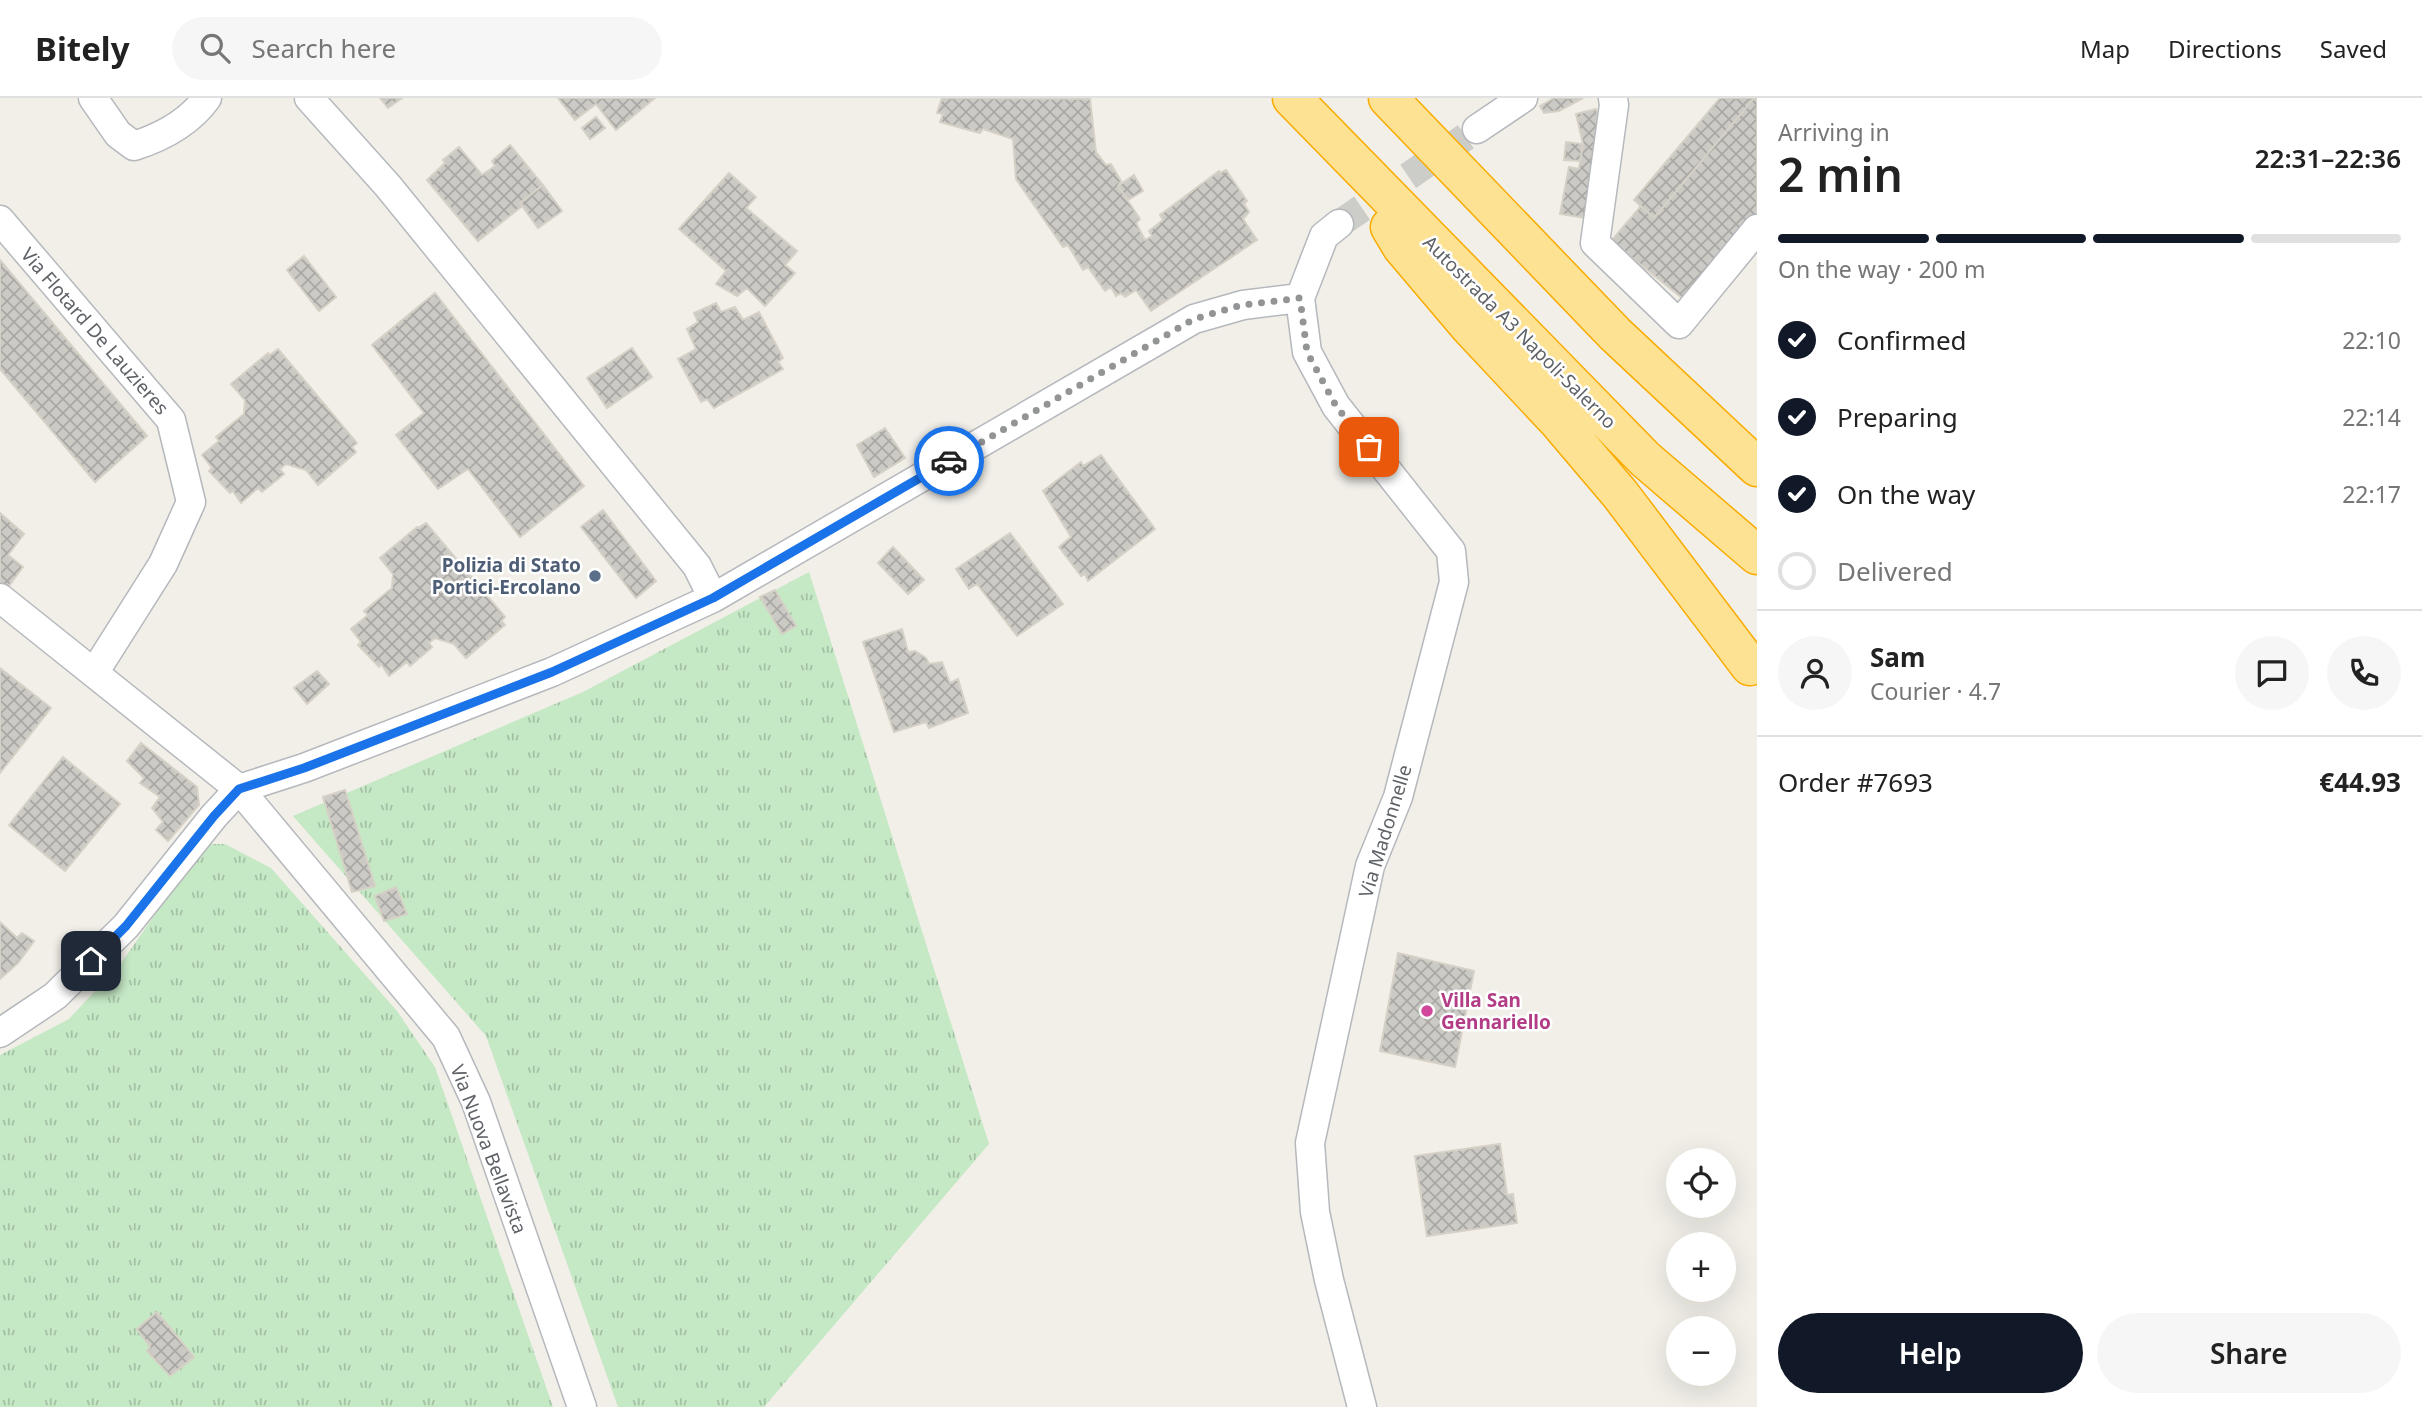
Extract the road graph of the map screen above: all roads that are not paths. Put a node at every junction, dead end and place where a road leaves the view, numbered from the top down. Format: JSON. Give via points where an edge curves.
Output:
{"nodes":[{"id":1,"x":93,"y":98,"type":"edge"},
{"id":2,"x":207,"y":98,"type":"edge"},
{"id":3,"x":309,"y":98,"type":"edge"},
{"id":4,"x":1292,"y":98,"type":"edge"},
{"id":5,"x":1388,"y":98,"type":"edge"},
{"id":6,"x":1523,"y":98,"type":"edge"},
{"id":7,"x":1613,"y":98,"type":"edge"},
{"id":8,"x":1477,"y":129,"type":"tunnel mouth"},
{"id":9,"x":1350,"y":159,"type":"junction"},
{"id":10,"x":0,"y":220,"type":"edge"},
{"id":11,"x":1339,"y":224,"type":"tunnel mouth"},
{"id":12,"x":1757,"y":229,"type":"edge"},
{"id":13,"x":1300,"y":298,"type":"junction"},
{"id":14,"x":1757,"y":467,"type":"edge"},
{"id":15,"x":1757,"y":555,"type":"edge"},
{"id":16,"x":0,"y":598,"type":"edge"},
{"id":17,"x":713,"y":598,"type":"junction"},
{"id":18,"x":1750,"y":666,"type":"dead end"},
{"id":19,"x":94,"y":673,"type":"junction"},
{"id":20,"x":239,"y":789,"type":"junction"},
{"id":21,"x":0,"y":1033,"type":"edge"},
{"id":22,"x":582,"y":1407,"type":"edge"},
{"id":23,"x":1363,"y":1407,"type":"edge"}],
"edges":[{"from":1,"to":2,"type":"street","via":[[118,134],[134,146],[183,123]]},
{"from":3,"to":17,"type":"street","via":[[388,186],[697,566]]},
{"from":4,"to":9,"type":"highway","name":"Autostrada A3 Napoli-Salerno"},
{"from":5,"to":14,"type":"highway","via":[[1615,334]]},
{"from":6,"to":8,"type":"street"},
{"from":7,"to":12,"type":"street","via":[[1595,243],[1679,324]]},
{"from":9,"to":15,"type":"highway","name":"Autostrada A3 Napoli-Salerno","via":[[1645,459]]},
{"from":9,"to":18,"type":"highway","via":[[1402,247],[1620,494]]},
{"from":10,"to":19,"type":"street","name":"Via Flotard De Lauzieres","via":[[172,420],[191,502],[163,564]]},
{"from":11,"to":13,"type":"street","via":[[1324,236]]},
{"from":13,"to":17,"type":"street","via":[[1242,305],[1194,319]]},
{"from":13,"to":23,"type":"street","name":"Via Madonnelle","via":[[1312,363],[1336,406],[1451,551],[1454,582],[1398,797],[1370,866],[1311,1143],[1315,1212]]},
{"from":16,"to":19,"type":"street"},
{"from":17,"to":20,"type":"street","via":[[552,672]]},
{"from":19,"to":20,"type":"street"},
{"from":20,"to":21,"type":"street","via":[[126,926],[55,996]]},
{"from":20,"to":22,"type":"street","name":"Via Nuova Bellavista","via":[[446,1037],[476,1102]]}]}
